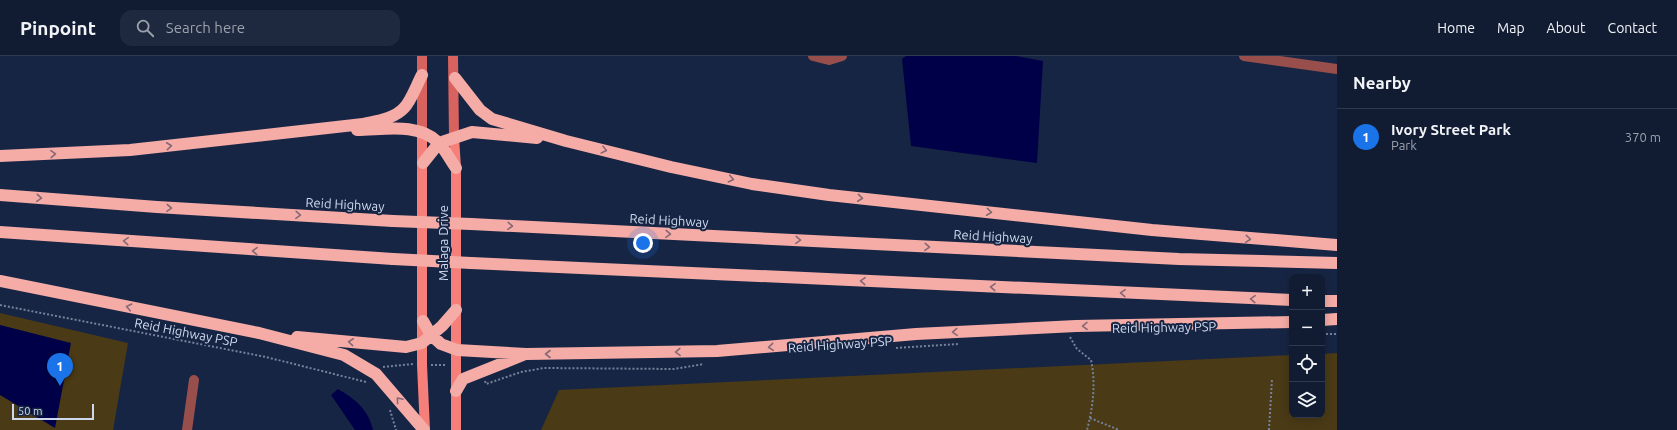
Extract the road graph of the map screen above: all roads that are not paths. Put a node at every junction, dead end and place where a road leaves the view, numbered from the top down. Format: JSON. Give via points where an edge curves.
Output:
{"nodes":[{"id":1,"x":422,"y":56,"type":"edge"},
{"id":2,"x":453,"y":56,"type":"edge"},
{"id":3,"x":813,"y":56,"type":"edge"},
{"id":4,"x":842,"y":56,"type":"edge"},
{"id":5,"x":1244,"y":56,"type":"edge"},
{"id":6,"x":1337,"y":69,"type":"edge"},
{"id":7,"x":422,"y":75,"type":"junction"},
{"id":8,"x":455,"y":78,"type":"junction"},
{"id":9,"x":313,"y":130,"type":"junction"},
{"id":10,"x":422,"y":131,"type":"junction"},
{"id":11,"x":454,"y":137,"type":"junction"},
{"id":12,"x":566,"y":141,"type":"junction"},
{"id":13,"x":439,"y":143,"type":"junction"},
{"id":14,"x":0,"y":156,"type":"edge"},
{"id":15,"x":422,"y":163,"type":"junction"},
{"id":16,"x":456,"y":168,"type":"junction"},
{"id":17,"x":0,"y":195,"type":"edge"},
{"id":18,"x":0,"y":232,"type":"edge"},
{"id":19,"x":1337,"y":245,"type":"edge"},
{"id":20,"x":1337,"y":263,"type":"edge"},
{"id":21,"x":0,"y":280,"type":"edge"},
{"id":22,"x":1289,"y":300,"type":"edge"},
{"id":23,"x":1325,"y":300,"type":"edge"},
{"id":24,"x":1337,"y":301,"type":"edge"},
{"id":25,"x":456,"y":310,"type":"junction"},
{"id":26,"x":1337,"y":319,"type":"edge"},
{"id":27,"x":1325,"y":320,"type":"edge"},
{"id":28,"x":423,"y":321,"type":"joint"},
{"id":29,"x":1289,"y":322,"type":"edge"},
{"id":30,"x":259,"y":333,"type":"junction"},
{"id":31,"x":427,"y":339,"type":"junction"},
{"id":32,"x":457,"y":350,"type":"junction"},
{"id":33,"x":526,"y":354,"type":"junction"},
{"id":34,"x":194,"y":380,"type":"dead end"},
{"id":35,"x":456,"y":391,"type":"junction"},
{"id":36,"x":186,"y":430,"type":"edge"},
{"id":37,"x":425,"y":430,"type":"edge"},
{"id":38,"x":456,"y":430,"type":"edge"}],
"edges":[{"from":1,"to":7,"type":"main road","name":"Malaga Drive"},
{"from":2,"to":8,"type":"main road","name":"Malaga Drive"},
{"from":3,"to":4,"type":"street","via":[[829,60]]},
{"from":5,"to":6,"type":"street"},
{"from":7,"to":9,"type":"highway","via":[[405,108],[398,113],[362,124]]},
{"from":7,"to":10,"type":"main road","name":"Malaga Drive"},
{"from":8,"to":11,"type":"main road","name":"Malaga Drive"},
{"from":8,"to":12,"type":"highway","via":[[480,110],[492,119]]},
{"from":9,"to":10,"type":"highway"},
{"from":14,"to":9,"type":"highway","one_way":true,"via":[[130,150]]},
{"from":10,"to":13,"type":"highway"},
{"from":10,"to":15,"type":"main road","name":"Malaga Drive"},
{"from":11,"to":12,"type":"highway","via":[[472,132]]},
{"from":11,"to":13,"type":"highway"},
{"from":11,"to":16,"type":"main road","name":"Malaga Drive"},
{"from":12,"to":19,"type":"highway","one_way":true,"via":[[752,184],[829,195],[1152,230]]},
{"from":13,"to":15,"type":"highway"},
{"from":13,"to":16,"type":"highway"},
{"from":15,"to":28,"type":"main road","name":"Malaga Drive"},
{"from":16,"to":25,"type":"main road","name":"Malaga Drive"},
{"from":17,"to":20,"type":"highway","name":"Reid Highway","one_way":true,"bridge":true,"via":[[393,221],[1179,259]]},
{"from":22,"to":18,"type":"highway","one_way":true,"bridge":true,"via":[[394,259]]},
{"from":30,"to":21,"type":"highway","one_way":true},
{"from":23,"to":24,"type":"highway"},
{"from":25,"to":31,"type":"highway"},
{"from":25,"to":32,"type":"main road","name":"Malaga Drive"},
{"from":26,"to":27,"type":"highway"},
{"from":28,"to":31,"type":"highway"},
{"from":29,"to":33,"type":"highway","one_way":true,"via":[[1076,326],[916,334],[717,351]]},
{"from":31,"to":30,"type":"highway","one_way":true,"via":[[406,347]]},
{"from":37,"to":30,"type":"highway","one_way":true,"via":[[376,374],[344,355]]},
{"from":31,"to":32,"type":"highway"},
{"from":31,"to":37,"type":"main road","via":[[422,365]]},
{"from":32,"to":33,"type":"highway"},
{"from":32,"to":35,"type":"main road","name":"Malaga Drive"},
{"from":33,"to":35,"type":"highway","via":[[463,379]]},
{"from":34,"to":36,"type":"street"},
{"from":35,"to":38,"type":"main road","name":"Malaga Drive"}]}
